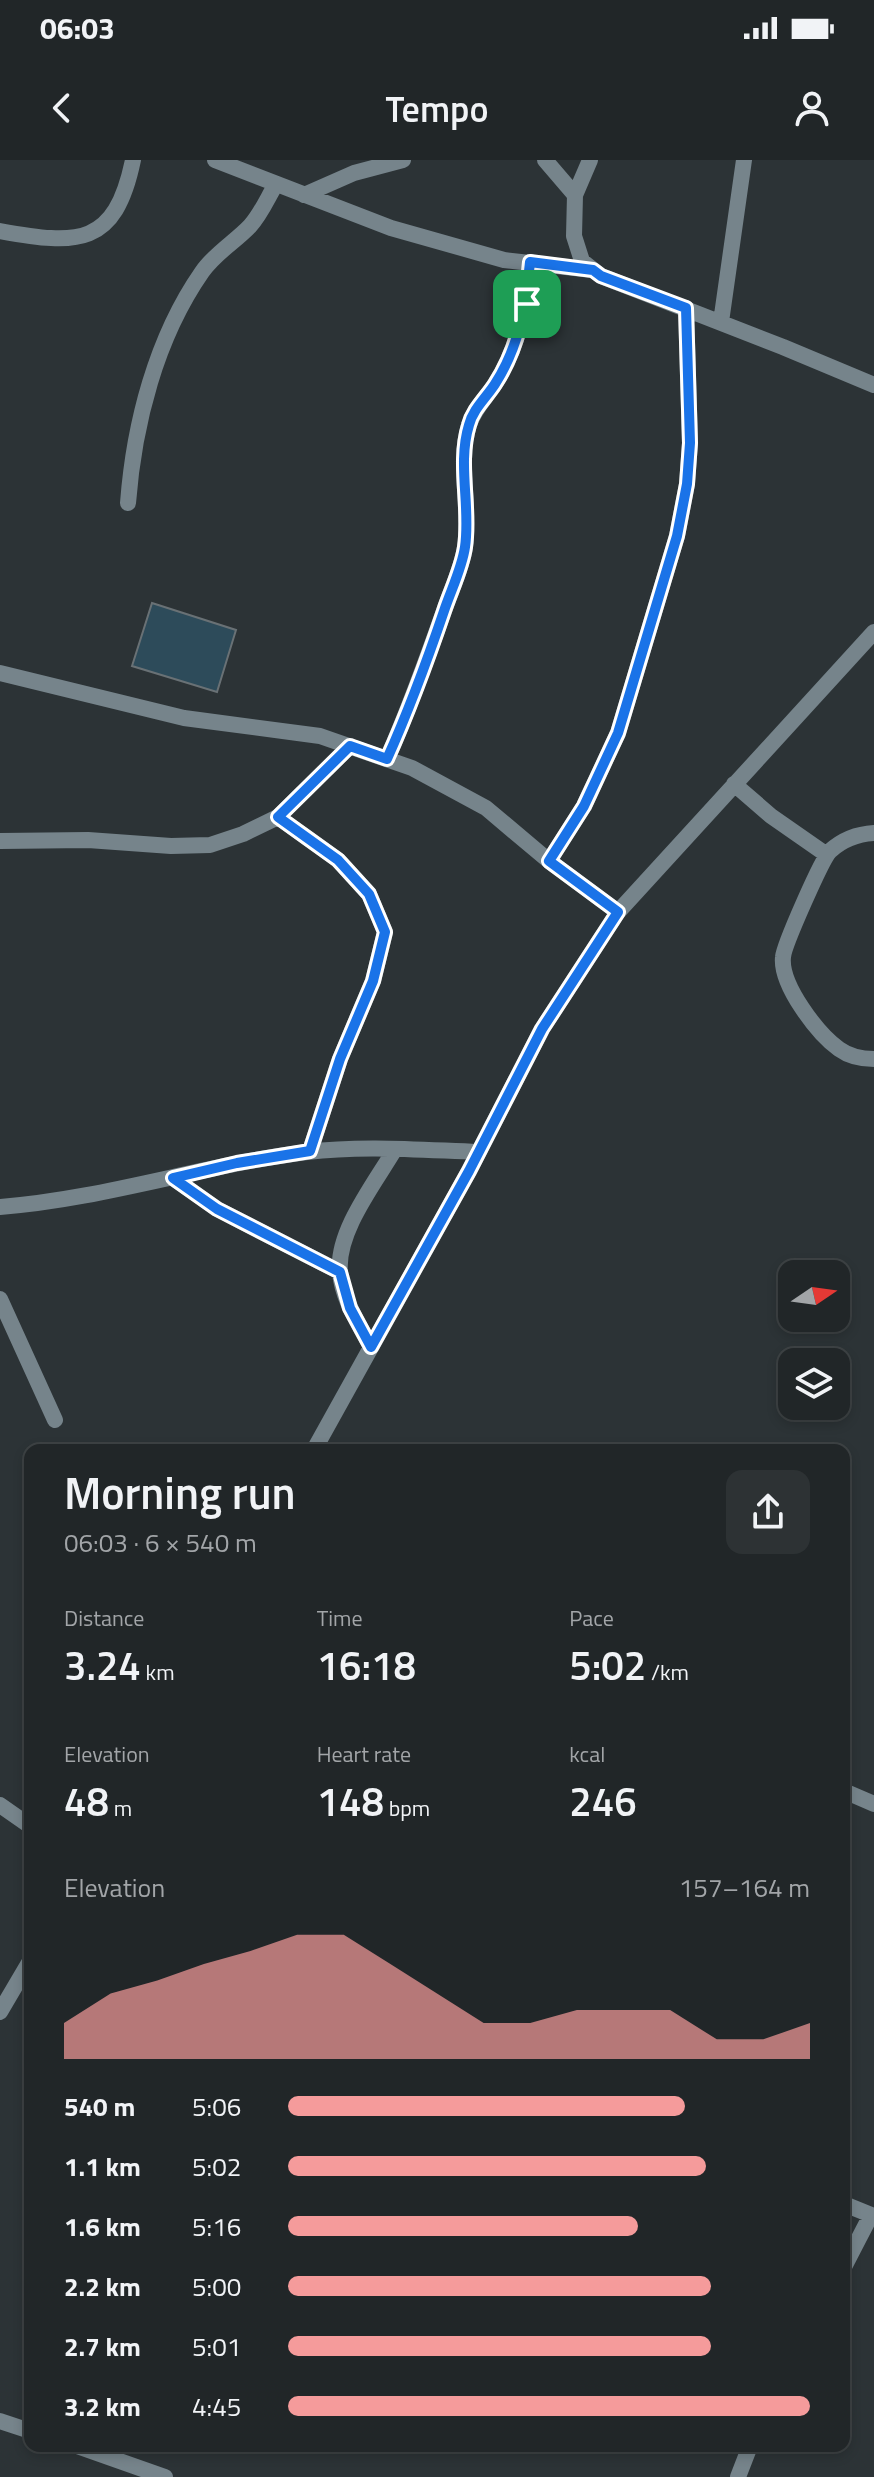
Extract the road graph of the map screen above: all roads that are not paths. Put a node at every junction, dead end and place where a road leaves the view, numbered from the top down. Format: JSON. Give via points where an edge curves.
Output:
{"nodes":[{"id":1,"x":133,"y":160,"type":"edge"},
{"id":2,"x":215,"y":160,"type":"edge"},
{"id":3,"x":403,"y":160,"type":"edge"},
{"id":4,"x":545,"y":160,"type":"edge"},
{"id":5,"x":590,"y":160,"type":"edge"},
{"id":6,"x":744,"y":160,"type":"edge"},
{"id":7,"x":276,"y":184,"type":"junction"},
{"id":8,"x":304,"y":195,"type":"junction"},
{"id":9,"x":575,"y":195,"type":"junction"},
{"id":10,"x":0,"y":231,"type":"edge"},
{"id":11,"x":530,"y":262,"type":"junction"},
{"id":12,"x":593,"y":270,"type":"junction"},
{"id":13,"x":686,"y":308,"type":"junction"},
{"id":14,"x":721,"y":322,"type":"junction"},
{"id":15,"x":874,"y":385,"type":"edge"},
{"id":16,"x":128,"y":503,"type":"dead end"},
{"id":17,"x":874,"y":632,"type":"edge"},
{"id":18,"x":0,"y":673,"type":"edge"},
{"id":19,"x":350,"y":746,"type":"junction"},
{"id":20,"x":387,"y":759,"type":"junction"},
{"id":21,"x":734,"y":784,"type":"junction"},
{"id":22,"x":278,"y":817,"type":"junction"},
{"id":23,"x":874,"y":833,"type":"edge"},
{"id":24,"x":0,"y":841,"type":"edge"},
{"id":25,"x":827,"y":855,"type":"junction"},
{"id":26,"x":549,"y":861,"type":"junction"},
{"id":27,"x":618,"y":912,"type":"junction"},
{"id":28,"x":874,"y":1059,"type":"edge"},
{"id":29,"x":395,"y":1149,"type":"junction"},
{"id":30,"x":310,"y":1151,"type":"junction"},
{"id":31,"x":478,"y":1152,"type":"junction"},
{"id":32,"x":173,"y":1178,"type":"junction"},
{"id":33,"x":0,"y":1207,"type":"edge"},
{"id":34,"x":340,"y":1272,"type":"junction"},
{"id":35,"x":0,"y":1299,"type":"edge"},
{"id":36,"x":371,"y":1347,"type":"junction"},
{"id":37,"x":55,"y":1420,"type":"dead end"},
{"id":38,"x":317,"y":1444,"type":"edge"},
{"id":39,"x":850,"y":1794,"type":"edge"},
{"id":40,"x":874,"y":1804,"type":"edge"},
{"id":41,"x":0,"y":1805,"type":"edge"},
{"id":42,"x":24,"y":1822,"type":"edge"},
{"id":43,"x":24,"y":1971,"type":"edge"},
{"id":44,"x":0,"y":2012,"type":"edge"},
{"id":45,"x":850,"y":2206,"type":"edge"},
{"id":46,"x":872,"y":2215,"type":"edge"},
{"id":47,"x":850,"y":2256,"type":"edge"},
{"id":48,"x":0,"y":2421,"type":"edge"},
{"id":49,"x":24,"y":2429,"type":"edge"},
{"id":50,"x":94,"y":2452,"type":"edge"},
{"id":51,"x":748,"y":2452,"type":"edge"},
{"id":52,"x":738,"y":2475,"type":"edge"},
{"id":53,"x":165,"y":2477,"type":"edge"}],
"edges":[{"from":1,"to":10,"type":"street","via":[[127,189],[102,228],[43,239]]},
{"from":2,"to":7,"type":"street"},
{"from":3,"to":8,"type":"street","via":[[354,173]]},
{"from":4,"to":9,"type":"street"},
{"from":5,"to":9,"type":"street"},
{"from":6,"to":14,"type":"street"},
{"from":7,"to":8,"type":"street"},
{"from":7,"to":16,"type":"street","via":[[251,225],[203,271],[183,304],[156,365],[132,455]]},
{"from":8,"to":11,"type":"street","via":[[391,228],[504,260]]},
{"from":9,"to":12,"type":"street","via":[[574,236],[582,261]]},
{"from":11,"to":12,"type":"street"},
{"from":11,"to":20,"type":"street","via":[[527,304],[516,341],[469,425],[465,550],[414,700]]},
{"from":12,"to":13,"type":"street"},
{"from":13,"to":14,"type":"street"},
{"from":13,"to":26,"type":"street","via":[[690,443],[677,536],[618,733],[584,806]]},
{"from":14,"to":15,"type":"street"},
{"from":17,"to":21,"type":"street"},
{"from":18,"to":19,"type":"street","via":[[184,718],[320,736]]},
{"from":19,"to":20,"type":"street"},
{"from":19,"to":22,"type":"street"},
{"from":20,"to":26,"type":"street","via":[[486,808]]},
{"from":21,"to":25,"type":"street"},
{"from":21,"to":27,"type":"street"},
{"from":22,"to":24,"type":"street","via":[[210,845]]},
{"from":22,"to":30,"type":"street","via":[[338,860],[369,894],[385,932],[373,981]]},
{"from":23,"to":25,"type":"street","via":[[841,841]]},
{"from":25,"to":28,"type":"street","via":[[791,932],[785,972],[811,1021],[840,1049],[859,1059]]},
{"from":26,"to":27,"type":"street"},
{"from":27,"to":31,"type":"street","via":[[542,1029]]},
{"from":29,"to":30,"type":"street"},
{"from":29,"to":31,"type":"street"},
{"from":29,"to":34,"type":"street","via":[[344,1238]]},
{"from":30,"to":32,"type":"street"},
{"from":31,"to":36,"type":"street"},
{"from":32,"to":33,"type":"street"},
{"from":32,"to":34,"type":"street","via":[[217,1209]]},
{"from":34,"to":36,"type":"street","via":[[350,1308]]},
{"from":35,"to":37,"type":"street"},
{"from":36,"to":38,"type":"street"},
{"from":39,"to":40,"type":"street"},
{"from":41,"to":42,"type":"street"},
{"from":43,"to":44,"type":"street"},
{"from":45,"to":46,"type":"street"},
{"from":46,"to":47,"type":"street"},
{"from":48,"to":49,"type":"street"},
{"from":50,"to":53,"type":"street"},
{"from":51,"to":52,"type":"street"}]}
